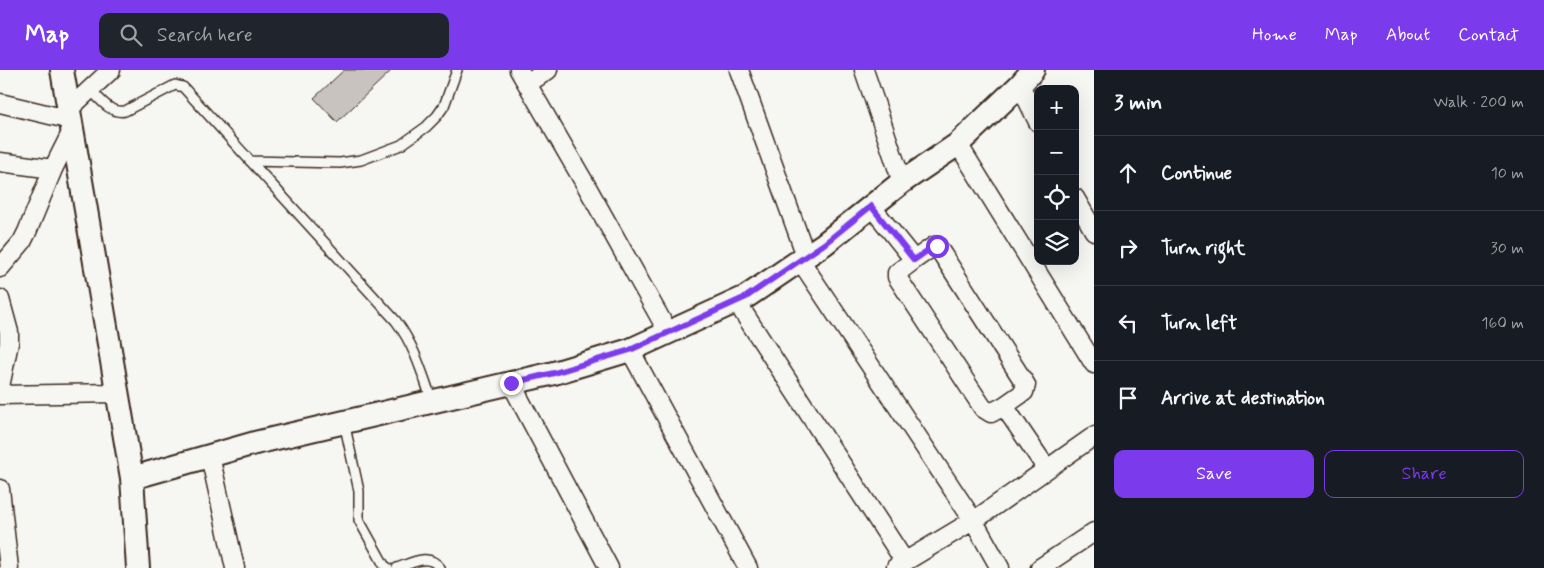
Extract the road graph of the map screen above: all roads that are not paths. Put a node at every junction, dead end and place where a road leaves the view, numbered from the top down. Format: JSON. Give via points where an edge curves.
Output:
{"nodes":[{"id":1,"x":62,"y":70,"type":"edge"},
{"id":2,"x":111,"y":70,"type":"edge"},
{"id":3,"x":457,"y":70,"type":"edge"},
{"id":4,"x":548,"y":70,"type":"edge"},
{"id":5,"x":739,"y":70,"type":"edge"},
{"id":6,"x":864,"y":70,"type":"edge"},
{"id":7,"x":523,"y":77,"type":"edge"},
{"id":8,"x":1026,"y":78,"type":"edge"},
{"id":9,"x":90,"y":89,"type":"junction"},
{"id":10,"x":0,"y":103,"type":"edge"},
{"id":11,"x":1034,"y":107,"type":"edge"},
{"id":12,"x":70,"y":120,"type":"junction"},
{"id":13,"x":958,"y":144,"type":"junction"},
{"id":14,"x":250,"y":161,"type":"junction"},
{"id":15,"x":0,"y":162,"type":"edge"},
{"id":16,"x":53,"y":169,"type":"junction"},
{"id":17,"x":902,"y":182,"type":"junction"},
{"id":18,"x":1079,"y":205,"type":"edge"},
{"id":19,"x":871,"y":206,"type":"junction"},
{"id":20,"x":1094,"y":231,"type":"edge"},
{"id":21,"x":803,"y":258,"type":"junction"},
{"id":22,"x":914,"y":260,"type":"junction"},
{"id":23,"x":0,"y":268,"type":"edge"},
{"id":24,"x":0,"y":300,"type":"edge"},
{"id":25,"x":736,"y":301,"type":"junction"},
{"id":26,"x":668,"y":332,"type":"junction"},
{"id":27,"x":630,"y":350,"type":"junction"},
{"id":28,"x":1094,"y":364,"type":"edge"},
{"id":29,"x":511,"y":383,"type":"junction"},
{"id":30,"x":0,"y":387,"type":"edge"},
{"id":31,"x":117,"y":393,"type":"junction"},
{"id":32,"x":0,"y":395,"type":"edge"},
{"id":33,"x":432,"y":402,"type":"junction"},
{"id":34,"x":1004,"y":406,"type":"junction"},
{"id":35,"x":344,"y":422,"type":"junction"},
{"id":36,"x":1094,"y":436,"type":"edge"},
{"id":37,"x":210,"y":456,"type":"junction"},
{"id":38,"x":1047,"y":470,"type":"junction"},
{"id":39,"x":132,"y":478,"type":"junction"},
{"id":40,"x":0,"y":489,"type":"edge"},
{"id":41,"x":973,"y":520,"type":"junction"},
{"id":42,"x":1094,"y":532,"type":"edge"},
{"id":43,"x":900,"y":565,"type":"edge"},
{"id":44,"x":9,"y":568,"type":"edge"},
{"id":45,"x":138,"y":568,"type":"edge"},
{"id":46,"x":236,"y":568,"type":"edge"},
{"id":47,"x":388,"y":568,"type":"edge"},
{"id":48,"x":397,"y":568,"type":"edge"},
{"id":49,"x":440,"y":568,"type":"edge"},
{"id":50,"x":609,"y":568,"type":"edge"},
{"id":51,"x":748,"y":568,"type":"edge"},
{"id":52,"x":1000,"y":568,"type":"edge"},
{"id":53,"x":1040,"y":568,"type":"edge"}],
"edges":[{"from":1,"to":12,"type":"street"},
{"from":2,"to":9,"type":"street"},
{"from":3,"to":14,"type":"lane","via":[[438,116],[401,146],[361,160],[340,163]]},
{"from":4,"to":7,"type":"street"},
{"from":5,"to":21,"type":"street"},
{"from":6,"to":17,"type":"street"},
{"from":7,"to":26,"type":"street"},
{"from":8,"to":11,"type":"street"},
{"from":8,"to":13,"type":"street"},
{"from":9,"to":12,"type":"street"},
{"from":9,"to":14,"type":"lane","via":[[112,110],[119,112],[179,85]]},
{"from":10,"to":12,"type":"street"},
{"from":12,"to":16,"type":"street"},
{"from":12,"to":31,"type":"street"},
{"from":13,"to":17,"type":"street"},
{"from":13,"to":28,"type":"street"},
{"from":14,"to":33,"type":"lane","via":[[396,321],[416,354]]},
{"from":15,"to":16,"type":"street"},
{"from":16,"to":23,"type":"street","via":[[22,242]]},
{"from":17,"to":19,"type":"street"},
{"from":18,"to":20,"type":"street"},
{"from":19,"to":21,"type":"street"},
{"from":19,"to":22,"type":"street"},
{"from":21,"to":25,"type":"street"},
{"from":21,"to":41,"type":"street"},
{"from":22,"to":34,"type":"street","via":[[897,273],[897,277],[985,411],[991,413]]},
{"from":22,"to":34,"type":"street","via":[[937,246],[1026,385],[1024,392]]},
{"from":24,"to":30,"type":"street","via":[[9,332]]},
{"from":25,"to":26,"type":"street"},
{"from":25,"to":43,"type":"street"},
{"from":26,"to":27,"type":"street"},
{"from":27,"to":29,"type":"street"},
{"from":27,"to":51,"type":"street"},
{"from":29,"to":33,"type":"street"},
{"from":29,"to":50,"type":"street"},
{"from":31,"to":32,"type":"street"},
{"from":31,"to":39,"type":"street"},
{"from":33,"to":35,"type":"street"},
{"from":34,"to":38,"type":"street"},
{"from":35,"to":37,"type":"street"},
{"from":35,"to":47,"type":"lane","via":[[360,491],[359,520]]},
{"from":36,"to":38,"type":"street"},
{"from":37,"to":39,"type":"street"},
{"from":37,"to":46,"type":"street"},
{"from":38,"to":41,"type":"street"},
{"from":39,"to":45,"type":"street"},
{"from":40,"to":44,"type":"street"},
{"from":41,"to":43,"type":"street"},
{"from":41,"to":52,"type":"street"},
{"from":42,"to":53,"type":"street"},
{"from":48,"to":49,"type":"lane","via":[[426,558]]}]}
